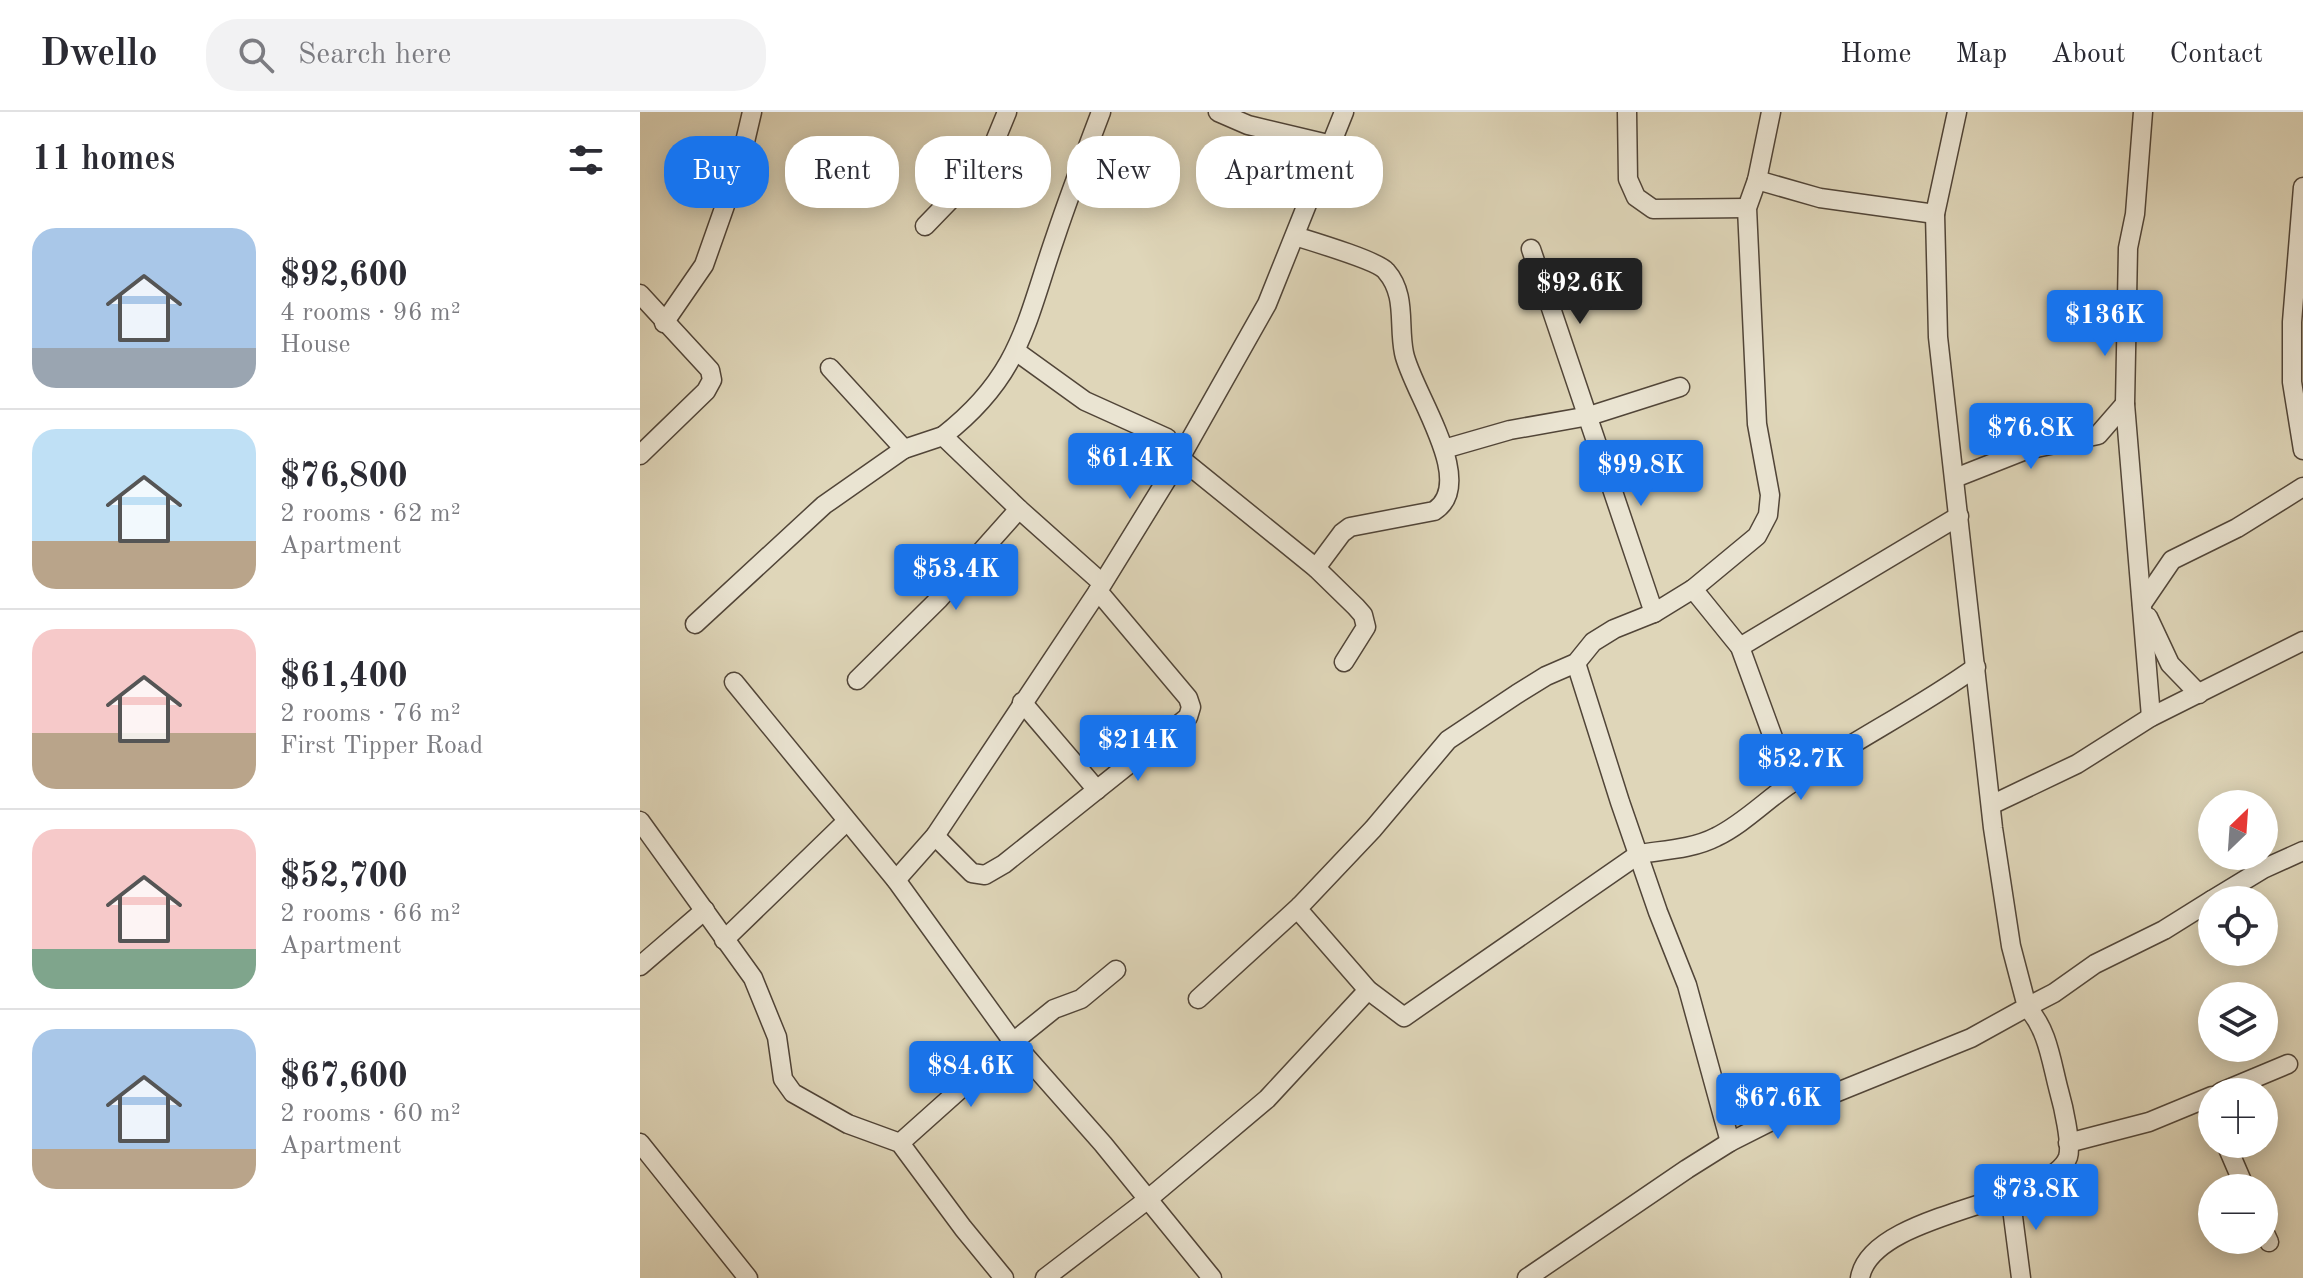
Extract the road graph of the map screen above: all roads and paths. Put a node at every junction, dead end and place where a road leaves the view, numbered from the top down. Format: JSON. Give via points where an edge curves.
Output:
{"nodes":[{"id":1,"x":752,"y":112,"type":"edge"},
{"id":2,"x":1007,"y":112,"type":"edge"},
{"id":3,"x":1101,"y":112,"type":"edge"},
{"id":4,"x":1218,"y":112,"type":"edge"},
{"id":5,"x":1344,"y":112,"type":"edge"},
{"id":6,"x":1627,"y":112,"type":"edge"},
{"id":7,"x":1771,"y":112,"type":"edge"},
{"id":8,"x":1957,"y":112,"type":"edge"},
{"id":9,"x":2143,"y":112,"type":"edge"},
{"id":10,"x":1294,"y":136,"type":"edge"},
{"id":11,"x":1335,"y":136,"type":"edge"},
{"id":12,"x":1757,"y":180,"type":"junction"},
{"id":13,"x":2303,"y":187,"type":"edge"},
{"id":14,"x":1306,"y":208,"type":"edge"},
{"id":15,"x":1747,"y":208,"type":"junction"},
{"id":16,"x":1935,"y":214,"type":"junction"},
{"id":17,"x":925,"y":226,"type":"dead end"},
{"id":18,"x":1295,"y":236,"type":"junction"},
{"id":19,"x":1531,"y":249,"type":"dead end"},
{"id":20,"x":640,"y":294,"type":"edge"},
{"id":21,"x":664,"y":323,"type":"junction"},
{"id":22,"x":1017,"y":352,"type":"junction"},
{"id":23,"x":830,"y":368,"type":"dead end"},
{"id":24,"x":1680,"y":387,"type":"dead end"},
{"id":25,"x":2125,"y":404,"type":"junction"},
{"id":26,"x":1589,"y":416,"type":"junction"},
{"id":27,"x":2098,"y":435,"type":"junction"},
{"id":28,"x":943,"y":436,"type":"junction"},
{"id":29,"x":1167,"y":438,"type":"dead end"},
{"id":30,"x":904,"y":449,"type":"junction"},
{"id":31,"x":1444,"y":449,"type":"junction"},
{"id":32,"x":2130,"y":450,"type":"junction"},
{"id":33,"x":2303,"y":450,"type":"edge"},
{"id":34,"x":640,"y":455,"type":"edge"},
{"id":35,"x":1180,"y":458,"type":"junction"},
{"id":36,"x":1955,"y":478,"type":"junction"},
{"id":37,"x":2303,"y":487,"type":"edge"},
{"id":38,"x":1019,"y":509,"type":"junction"},
{"id":39,"x":1959,"y":516,"type":"junction"},
{"id":40,"x":1316,"y":568,"type":"junction"},
{"id":41,"x":1100,"y":587,"type":"junction"},
{"id":42,"x":1693,"y":589,"type":"junction"},
{"id":43,"x":2142,"y":604,"type":"junction"},
{"id":44,"x":1654,"y":613,"type":"junction"},
{"id":45,"x":695,"y":624,"type":"dead end"},
{"id":46,"x":2303,"y":641,"type":"edge"},
{"id":47,"x":1740,"y":647,"type":"junction"},
{"id":48,"x":1344,"y":662,"type":"dead end"},
{"id":49,"x":1576,"y":663,"type":"junction"},
{"id":50,"x":1976,"y":667,"type":"junction"},
{"id":51,"x":857,"y":680,"type":"dead end"},
{"id":52,"x":734,"y":682,"type":"dead end"},
{"id":53,"x":1942,"y":691,"type":"junction"},
{"id":54,"x":2199,"y":694,"type":"junction"},
{"id":55,"x":1979,"y":699,"type":"junction"},
{"id":56,"x":1022,"y":702,"type":"junction"},
{"id":57,"x":2151,"y":717,"type":"junction"},
{"id":58,"x":1790,"y":784,"type":"junction"},
{"id":59,"x":1097,"y":790,"type":"junction"},
{"id":60,"x":1991,"y":805,"type":"junction"},
{"id":61,"x":640,"y":821,"type":"edge"},
{"id":62,"x":847,"y":821,"type":"junction"},
{"id":63,"x":935,"y":836,"type":"junction"},
{"id":64,"x":2303,"y":851,"type":"edge"},
{"id":65,"x":1639,"y":854,"type":"junction"},
{"id":66,"x":896,"y":880,"type":"junction"},
{"id":67,"x":2235,"y":886,"type":"edge"},
{"id":68,"x":1300,"y":906,"type":"junction"},
{"id":69,"x":2198,"y":909,"type":"edge"},
{"id":70,"x":705,"y":910,"type":"junction"},
{"id":71,"x":724,"y":940,"type":"junction"},
{"id":72,"x":640,"y":966,"type":"edge"},
{"id":73,"x":1116,"y":970,"type":"dead end"},
{"id":74,"x":1368,"y":990,"type":"junction"},
{"id":75,"x":1198,"y":999,"type":"dead end"},
{"id":76,"x":2027,"y":1007,"type":"junction"},
{"id":77,"x":1013,"y":1042,"type":"junction"},
{"id":78,"x":2288,"y":1064,"type":"dead end"},
{"id":79,"x":2258,"y":1078,"type":"edge"},
{"id":80,"x":2198,"y":1104,"type":"edge"},
{"id":81,"x":1730,"y":1142,"type":"junction"},
{"id":82,"x":640,"y":1143,"type":"edge"},
{"id":83,"x":900,"y":1143,"type":"junction"},
{"id":84,"x":2068,"y":1143,"type":"junction"},
{"id":85,"x":2010,"y":1193,"type":"junction"},
{"id":86,"x":1147,"y":1200,"type":"junction"},
{"id":87,"x":746,"y":1278,"type":"edge"},
{"id":88,"x":1004,"y":1278,"type":"edge"},
{"id":89,"x":1045,"y":1278,"type":"edge"},
{"id":90,"x":1212,"y":1278,"type":"edge"},
{"id":91,"x":1527,"y":1278,"type":"edge"},
{"id":92,"x":1860,"y":1278,"type":"edge"},
{"id":93,"x":2021,"y":1278,"type":"edge"}],
"edges":[{"from":1,"to":21,"type":"street","via":[[704,265]]},
{"from":2,"to":17,"type":"street","via":[[986,163]]},
{"from":3,"to":22,"type":"street"},
{"from":4,"to":10,"type":"street"},
{"from":5,"to":11,"type":"street"},
{"from":6,"to":15,"type":"street","via":[[1628,179],[1636,197],[1653,209]]},
{"from":7,"to":12,"type":"street"},
{"from":8,"to":16,"type":"street"},
{"from":9,"to":25,"type":"street","via":[[2128,248]]},
{"from":12,"to":15,"type":"street"},
{"from":12,"to":16,"type":"street","via":[[1820,198]]},
{"from":13,"to":33,"type":"street","via":[[2292,322],[2292,382]]},
{"from":14,"to":18,"type":"street"},
{"from":15,"to":42,"type":"street","via":[[1757,424],[1770,495],[1768,515],[1757,536]]},
{"from":16,"to":36,"type":"street","via":[[1939,349]]},
{"from":18,"to":31,"type":"street","via":[[1383,266],[1394,280],[1404,355]]},
{"from":18,"to":35,"type":"street","via":[[1267,304]]},
{"from":19,"to":26,"type":"street"},
{"from":20,"to":21,"type":"street"},
{"from":21,"to":34,"type":"street","via":[[710,370],[712,380]]},
{"from":22,"to":28,"type":"street","via":[[985,399]]},
{"from":22,"to":29,"type":"street","via":[[1085,401]]},
{"from":23,"to":30,"type":"street"},
{"from":24,"to":26,"type":"street"},
{"from":25,"to":27,"type":"street"},
{"from":25,"to":32,"type":"street"},
{"from":26,"to":31,"type":"street"},
{"from":26,"to":44,"type":"street"},
{"from":27,"to":32,"type":"street"},
{"from":27,"to":36,"type":"street","via":[[2026,450]]},
{"from":28,"to":30,"type":"street"},
{"from":28,"to":38,"type":"street"},
{"from":30,"to":45,"type":"street","via":[[824,505]]},
{"from":31,"to":40,"type":"street","via":[[1449,490],[1442,506],[1350,527]]},
{"from":32,"to":43,"type":"street"},
{"from":35,"to":40,"type":"street"},
{"from":35,"to":41,"type":"street"},
{"from":36,"to":39,"type":"street"},
{"from":37,"to":43,"type":"street","via":[[2172,560]]},
{"from":38,"to":41,"type":"street"},
{"from":38,"to":51,"type":"street"},
{"from":39,"to":47,"type":"street"},
{"from":39,"to":50,"type":"street"},
{"from":40,"to":48,"type":"street","via":[[1363,615],[1366,627]]},
{"from":41,"to":56,"type":"street"},
{"from":41,"to":59,"type":"street","via":[[1191,707],[1188,717]]},
{"from":42,"to":44,"type":"street"},
{"from":42,"to":47,"type":"street"},
{"from":43,"to":54,"type":"street","via":[[2170,664]]},
{"from":43,"to":57,"type":"street"},
{"from":44,"to":49,"type":"street","via":[[1593,642]]},
{"from":46,"to":54,"type":"street"},
{"from":47,"to":58,"type":"street"},
{"from":49,"to":65,"type":"street"},
{"from":49,"to":68,"type":"street","via":[[1448,740]]},
{"from":50,"to":53,"type":"street"},
{"from":50,"to":55,"type":"street"},
{"from":52,"to":62,"type":"street"},
{"from":53,"to":55,"type":"street"},
{"from":53,"to":58,"type":"street"},
{"from":54,"to":57,"type":"street"},
{"from":55,"to":60,"type":"street"},
{"from":56,"to":59,"type":"street"},
{"from":56,"to":63,"type":"street"},
{"from":57,"to":60,"type":"street","via":[[2077,764]]},
{"from":58,"to":65,"type":"street","via":[[1715,838]]},
{"from":59,"to":63,"type":"street","via":[[985,875],[972,873]]},
{"from":60,"to":76,"type":"street","via":[[2011,946]]},
{"from":61,"to":70,"type":"street"},
{"from":62,"to":66,"type":"street"},
{"from":62,"to":71,"type":"street"},
{"from":63,"to":66,"type":"street"},
{"from":64,"to":67,"type":"street"},
{"from":65,"to":74,"type":"street","via":[[1404,1017]]},
{"from":65,"to":81,"type":"street","via":[[1687,985]]},
{"from":66,"to":77,"type":"street"},
{"from":68,"to":74,"type":"street"},
{"from":68,"to":75,"type":"street"},
{"from":69,"to":76,"type":"street"},
{"from":70,"to":71,"type":"street"},
{"from":70,"to":72,"type":"street"},
{"from":71,"to":83,"type":"street","via":[[753,978],[777,1037],[783,1079],[793,1093],[848,1124]]},
{"from":73,"to":77,"type":"street"},
{"from":74,"to":86,"type":"street","via":[[1267,1099]]},
{"from":76,"to":81,"type":"street","via":[[1971,1038],[1793,1110]]},
{"from":76,"to":84,"type":"street","via":[[2044,1031]]},
{"from":77,"to":83,"type":"street"},
{"from":77,"to":86,"type":"street"},
{"from":78,"to":79,"type":"street"},
{"from":80,"to":84,"type":"street"},
{"from":81,"to":91,"type":"street"},
{"from":82,"to":87,"type":"street"},
{"from":83,"to":88,"type":"street"},
{"from":84,"to":85,"type":"street","via":[[2063,1166]]},
{"from":85,"to":92,"type":"street","via":[[1918,1225],[1875,1250],[1864,1262]]},
{"from":85,"to":93,"type":"street"},
{"from":86,"to":89,"type":"street"},
{"from":86,"to":90,"type":"street"}]}
